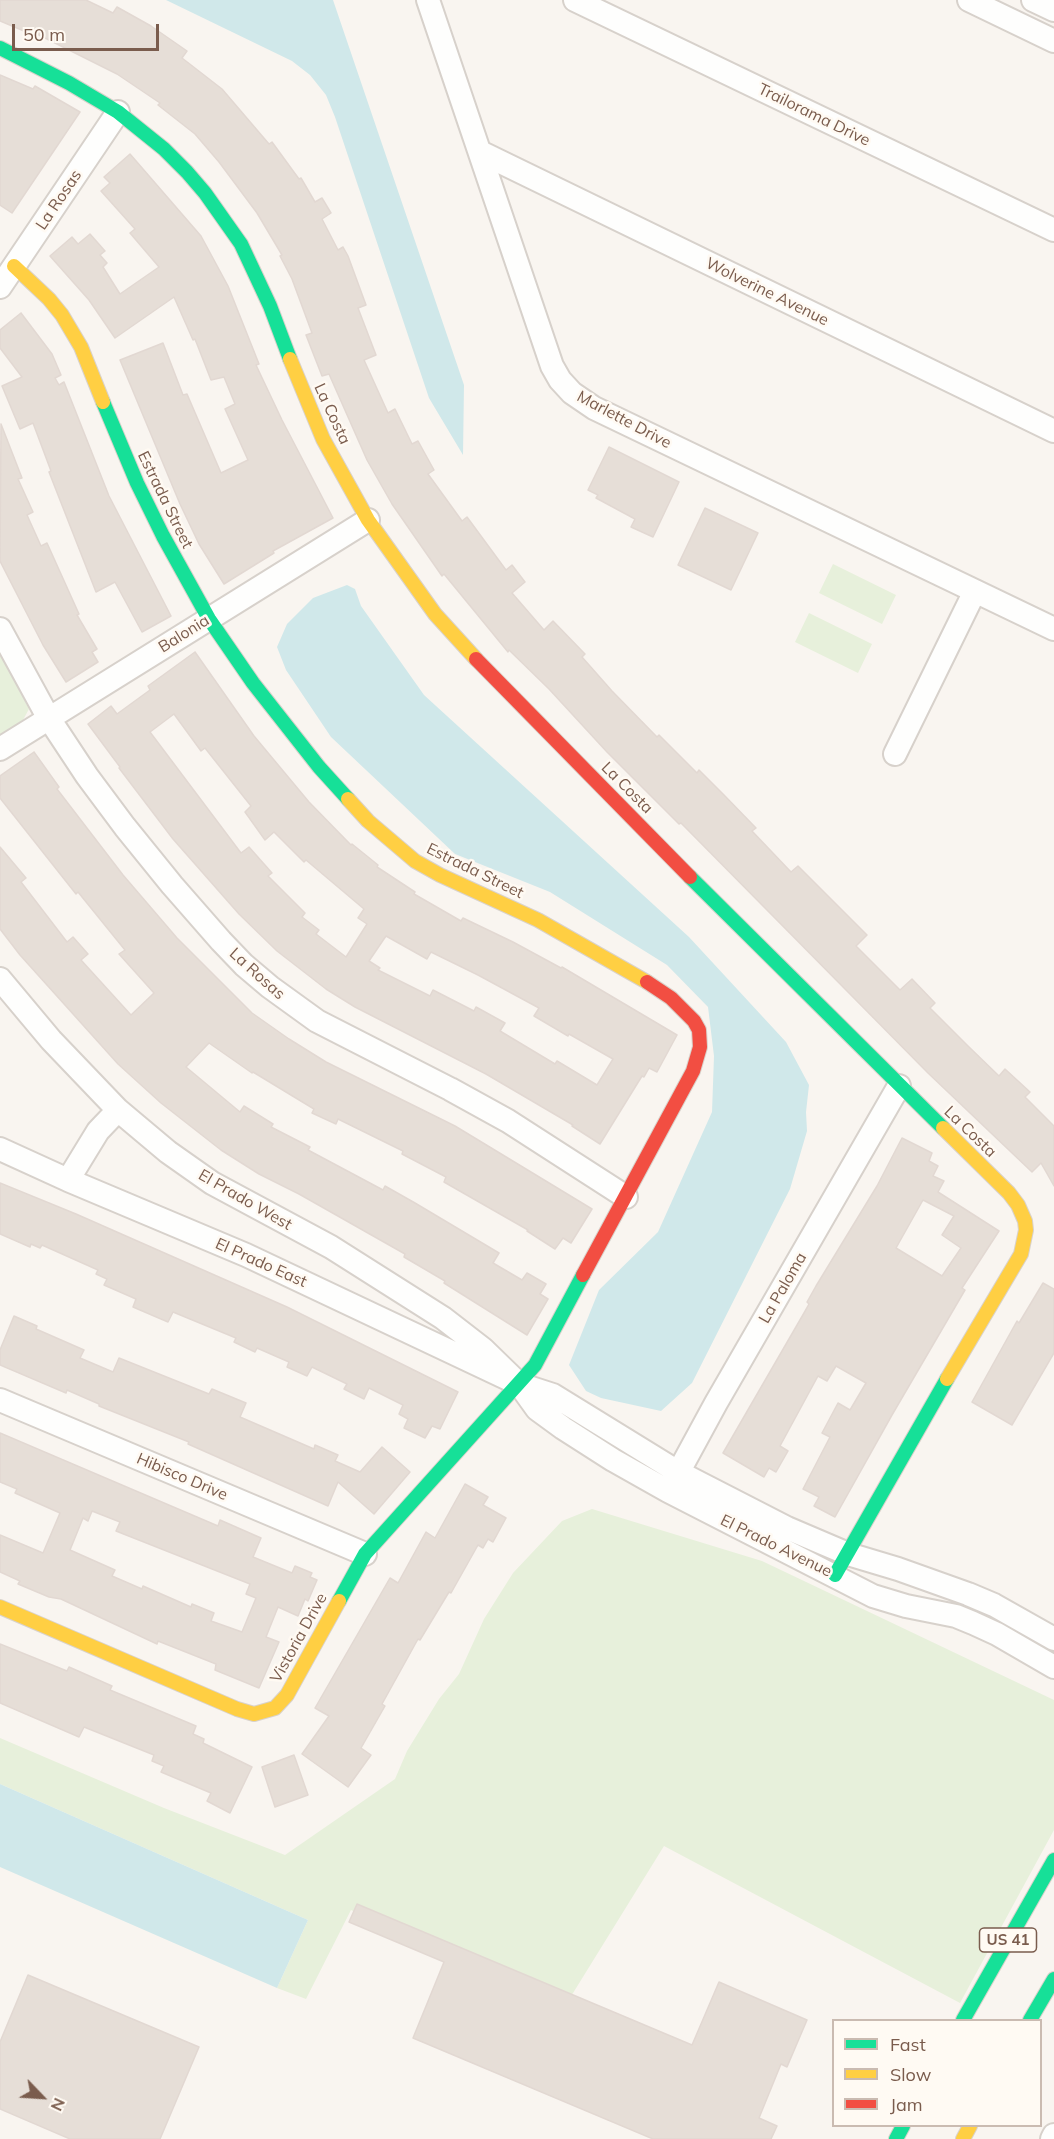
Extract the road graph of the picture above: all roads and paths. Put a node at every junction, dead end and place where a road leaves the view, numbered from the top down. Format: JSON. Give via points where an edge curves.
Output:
{"nodes":[{"id":1,"x":428,"y":0,"type":"edge"},
{"id":2,"x":575,"y":0,"type":"edge"},
{"id":3,"x":969,"y":0,"type":"edge"},
{"id":4,"x":1033,"y":0,"type":"edge"},
{"id":5,"x":1054,"y":10,"type":"edge"},
{"id":6,"x":1054,"y":41,"type":"edge"},
{"id":7,"x":0,"y":48,"type":"edge"},
{"id":8,"x":118,"y":112,"type":"junction"},
{"id":9,"x":480,"y":152,"type":"junction"},
{"id":10,"x":1054,"y":230,"type":"edge"},
{"id":11,"x":14,"y":266,"type":"junction"},
{"id":12,"x":0,"y":287,"type":"edge"},
{"id":13,"x":1054,"y":430,"type":"edge"},
{"id":14,"x":368,"y":520,"type":"junction"},
{"id":15,"x":975,"y":591,"type":"junction"},
{"id":16,"x":209,"y":619,"type":"junction"},
{"id":17,"x":0,"y":629,"type":"edge"},
{"id":18,"x":1054,"y":629,"type":"edge"},
{"id":19,"x":48,"y":717,"type":"junction"},
{"id":20,"x":0,"y":749,"type":"edge"},
{"id":21,"x":895,"y":754,"type":"dead end"},
{"id":22,"x":0,"y":979,"type":"edge"},
{"id":23,"x":899,"y":1086,"type":"junction"},
{"id":24,"x":118,"y":1110,"type":"junction"},
{"id":25,"x":0,"y":1149,"type":"edge"},
{"id":26,"x":68,"y":1180,"type":"junction"},
{"id":27,"x":626,"y":1197,"type":"junction"},
{"id":28,"x":519,"y":1384,"type":"junction"},
{"id":29,"x":0,"y":1400,"type":"edge"},
{"id":30,"x":673,"y":1481,"type":"junction"},
{"id":31,"x":365,"y":1554,"type":"junction"},
{"id":32,"x":848,"y":1554,"type":"junction"},
{"id":33,"x":835,"y":1575,"type":"junction"},
{"id":34,"x":980,"y":1599,"type":"junction"},
{"id":35,"x":0,"y":1607,"type":"edge"},
{"id":36,"x":970,"y":1622,"type":"junction"},
{"id":37,"x":1054,"y":1639,"type":"edge"},
{"id":38,"x":1054,"y":1667,"type":"edge"},
{"id":39,"x":1054,"y":1860,"type":"edge"},
{"id":40,"x":1054,"y":1979,"type":"edge"},
{"id":41,"x":964,"y":2019,"type":"edge"},
{"id":42,"x":1031,"y":2019,"type":"edge"}],
"edges":[{"from":1,"to":9,"type":"street","name":"Marlette Drive"},
{"from":2,"to":10,"type":"street","name":"Trailorama Drive"},
{"from":3,"to":6,"type":"street"},
{"from":4,"to":5,"type":"street"},
{"from":7,"to":8,"type":"street","name":"La Costa"},
{"from":8,"to":11,"type":"street","name":"La Rosas"},
{"from":8,"to":14,"type":"street","name":"La Costa","via":[[187,172],[241,244],[323,439]]},
{"from":9,"to":13,"type":"street","name":"Wolverine Avenue"},
{"from":9,"to":15,"type":"street","name":"Marlette Drive","via":[[552,366],[572,393],[605,413]]},
{"from":11,"to":12,"type":"street","name":"La Rosas"},
{"from":11,"to":16,"type":"street","name":"Estrada Street","via":[[49,299],[81,346],[137,483]]},
{"from":14,"to":16,"type":"street","name":"Balonia"},
{"from":14,"to":23,"type":"street","name":"La Costa","via":[[435,614],[468,651]]},
{"from":15,"to":18,"type":"street","name":"Marlette Drive"},
{"from":15,"to":21,"type":"street"},
{"from":16,"to":19,"type":"street","name":"Balonia"},
{"from":16,"to":27,"type":"street","name":"Estrada Street","via":[[319,767],[392,842],[440,875],[538,920],[615,962],[671,998],[690,1016],[700,1035],[699,1057]]},
{"from":17,"to":19,"type":"street","name":"La Rosas"},
{"from":19,"to":20,"type":"street","name":"Balonia"},
{"from":19,"to":27,"type":"street","name":"La Rosas","via":[[87,776],[172,885],[221,941],[270,987],[317,1021],[508,1121]]},
{"from":22,"to":24,"type":"street","name":"El Prado West"},
{"from":23,"to":30,"type":"street","name":"La Paloma"},
{"from":23,"to":32,"type":"street","name":"La Costa","via":[[1014,1199],[1025,1221],[1026,1239],[1017,1263]]},
{"from":24,"to":26,"type":"street","via":[[98,1131]]},
{"from":24,"to":28,"type":"street","name":"El Prado West","via":[[212,1183],[332,1247],[443,1318]]},
{"from":25,"to":26,"type":"street","name":"El Prado East"},
{"from":26,"to":28,"type":"street","name":"El Prado East","via":[[246,1255]]},
{"from":27,"to":28,"type":"street","name":"Estrada Street","via":[[541,1355]]},
{"from":28,"to":30,"type":"street","name":"El Prado Avenue","via":[[537,1409],[613,1460]]},
{"from":28,"to":31,"type":"street","name":"Vistoria Drive"},
{"from":29,"to":31,"type":"street","name":"Hibisco Drive"},
{"from":30,"to":32,"type":"street"},
{"from":30,"to":33,"type":"street","name":"El Prado Avenue","via":[[744,1531]]},
{"from":31,"to":35,"type":"street","name":"Vistoria Drive","via":[[287,1695],[265,1713],[237,1709]]},
{"from":32,"to":33,"type":"street","name":"La Costa"},
{"from":32,"to":34,"type":"street"},
{"from":33,"to":36,"type":"street","name":"El Prado Avenue","via":[[889,1602]]},
{"from":34,"to":36,"type":"street"},
{"from":34,"to":37,"type":"street"},
{"from":36,"to":38,"type":"street","name":"El Prado Avenue"},
{"from":39,"to":41,"type":"street","number":"US 41"},
{"from":40,"to":42,"type":"street"}]}
